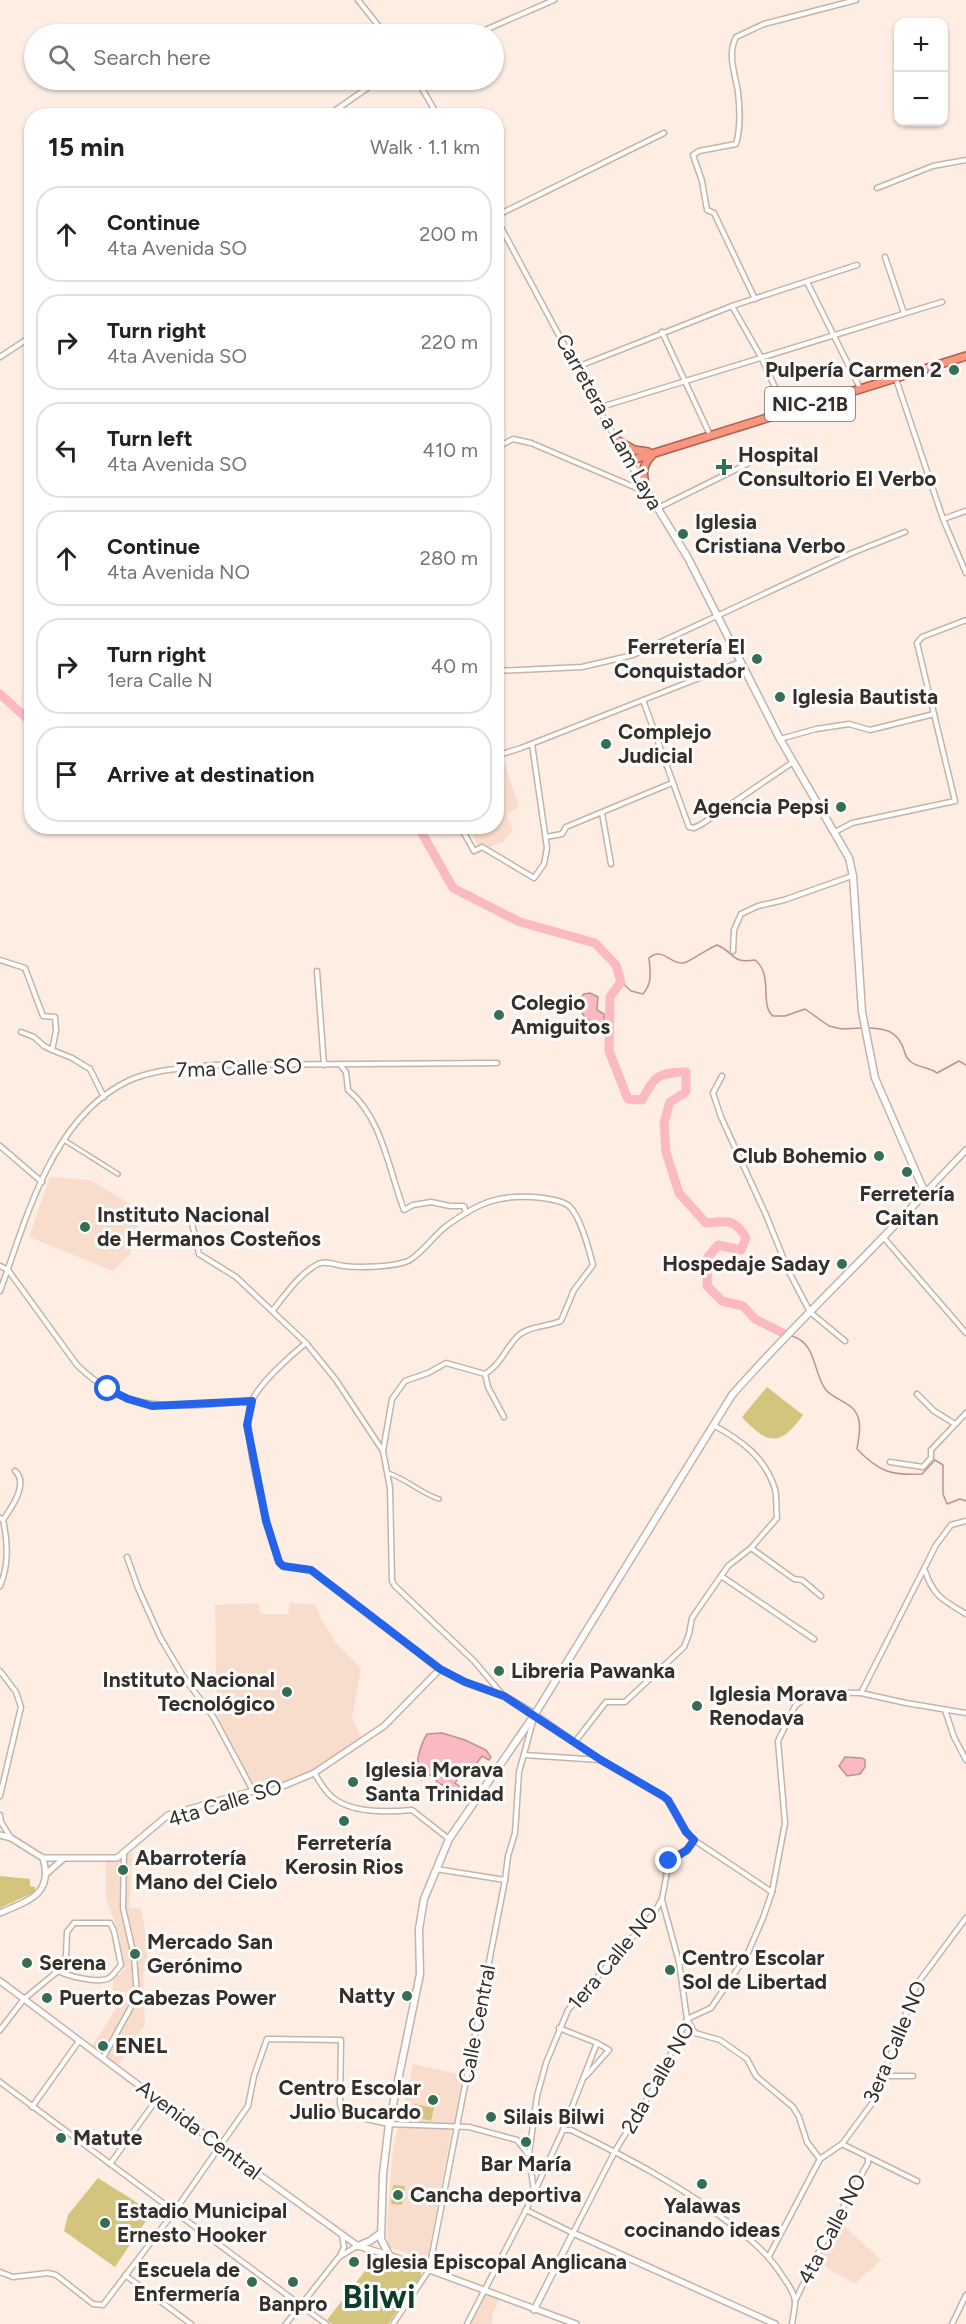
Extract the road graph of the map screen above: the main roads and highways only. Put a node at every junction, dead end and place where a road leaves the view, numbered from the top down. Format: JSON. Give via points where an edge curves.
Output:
{"nodes":[{"id":1,"x":966,"y":356,"type":"edge"},
{"id":2,"x":618,"y":440,"type":"road end"},
{"id":3,"x":653,"y":453,"type":"junction"},
{"id":4,"x":629,"y":461,"type":"joint"},
{"id":5,"x":647,"y":492,"type":"junction"},
{"id":6,"x":381,"y":2233,"type":"junction"},
{"id":7,"x":358,"y":2246,"type":"road end"},
{"id":8,"x":389,"y":2254,"type":"road end"}],
"edges":[{"from":1,"to":3,"type":"highway","number":"NIC-21B"},
{"from":2,"to":3,"type":"highway","via":[[634,450]]},
{"from":3,"to":4,"type":"highway","number":"NIC-21B"},
{"from":3,"to":5,"type":"highway","via":[[642,473]]},
{"from":4,"to":5,"type":"main road","name":"Carretera a Lam Laya"},
{"from":5,"to":6,"type":"main road","name":"Carretera a Lam Laya","via":[[688,558],[780,739],[849,858],[862,1011],[876,1078],[925,1193],[732,1395],[535,1714],[449,1839],[420,1911],[420,1974],[389,2124]]},
{"from":6,"to":7,"type":"main road"},
{"from":6,"to":8,"type":"main road"}]}
